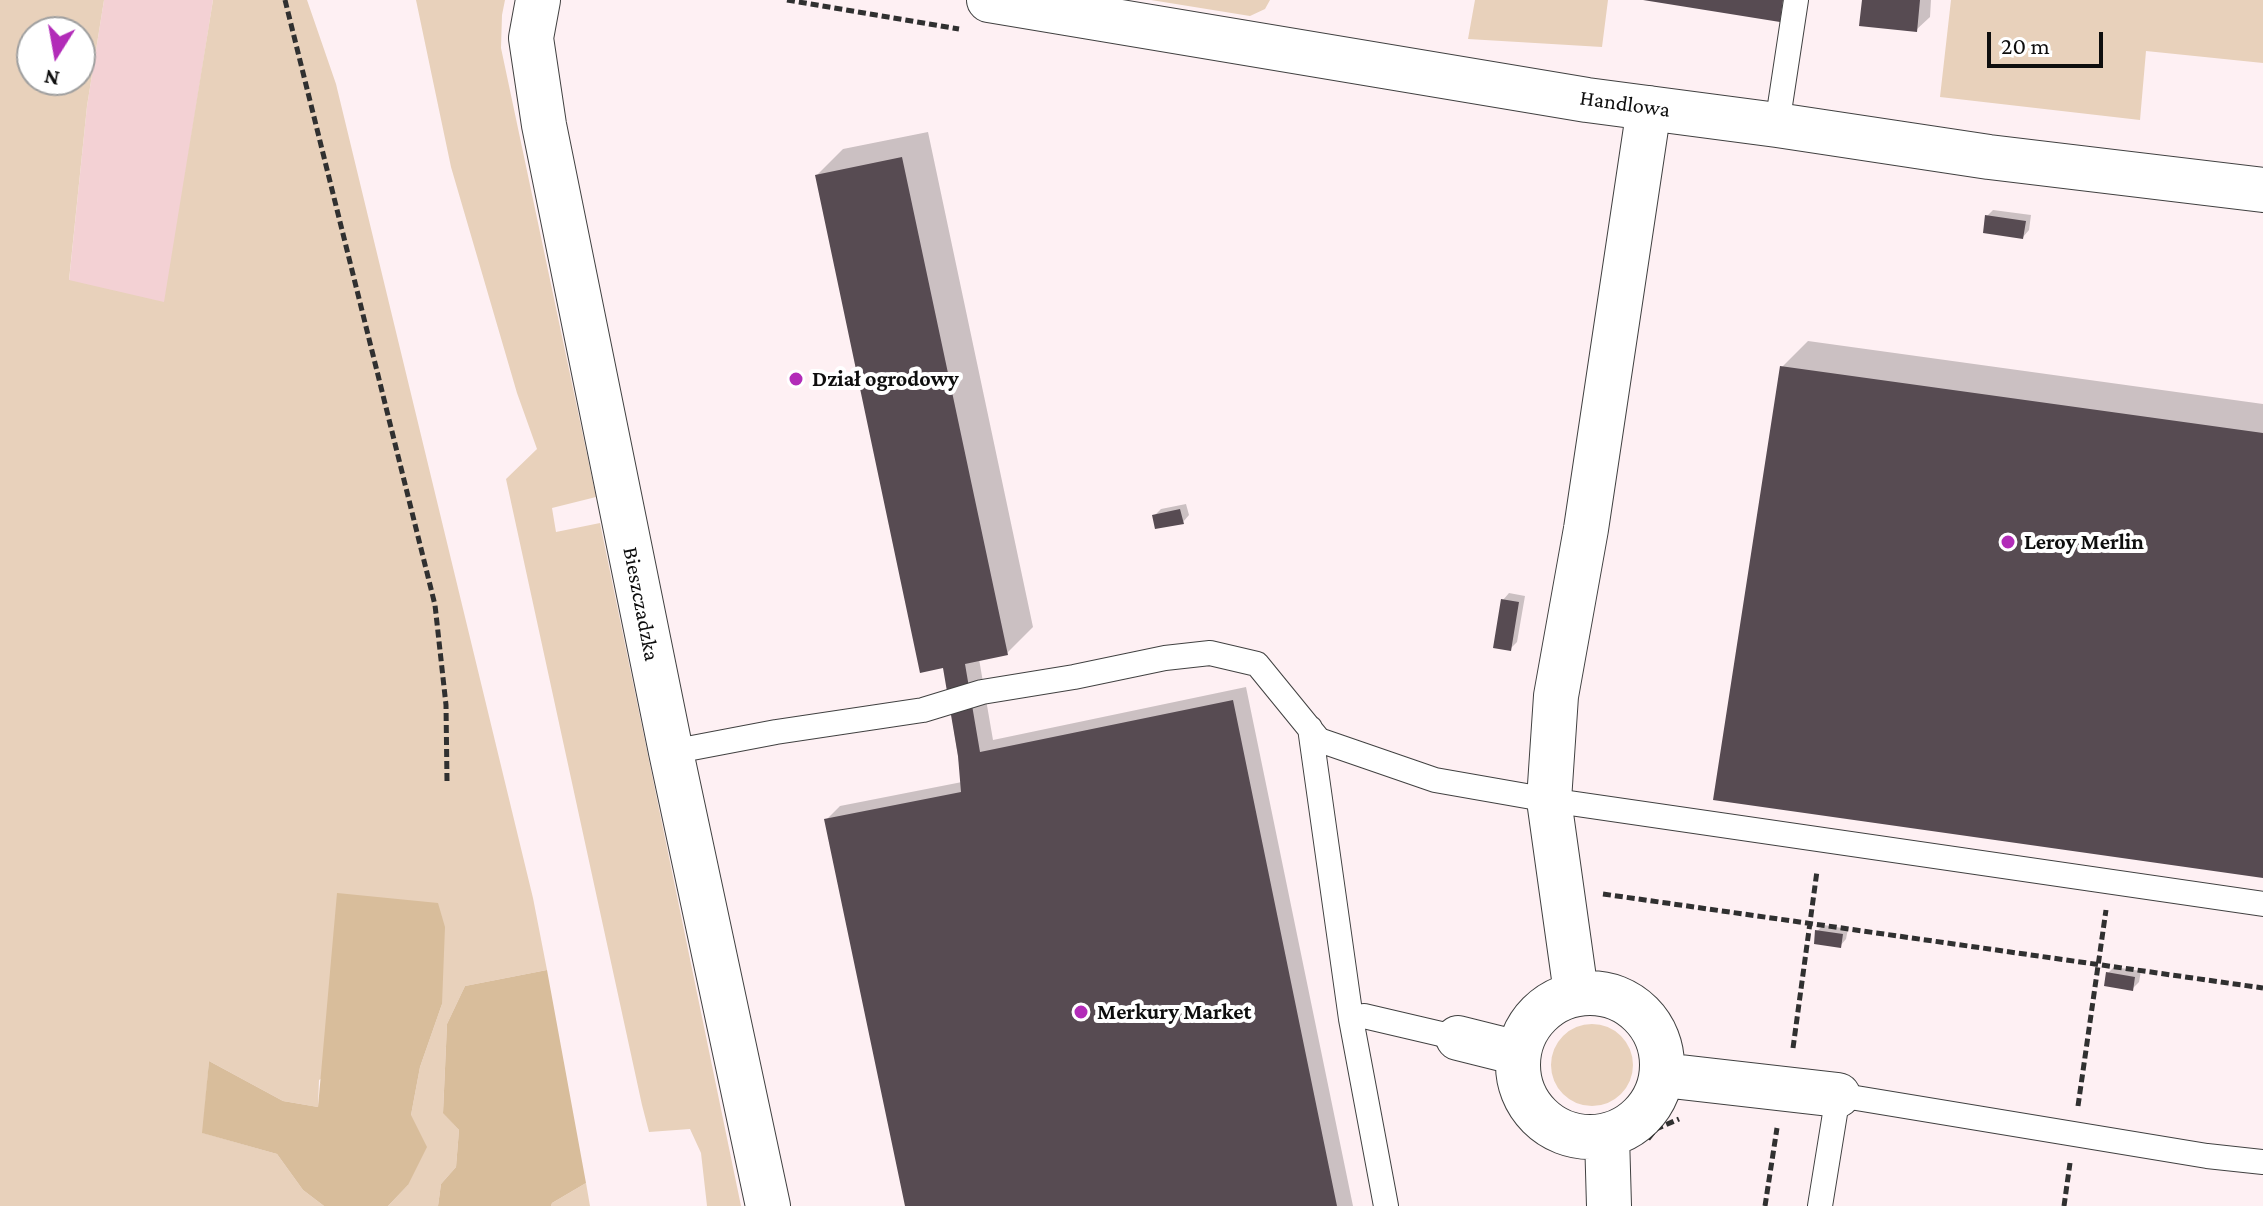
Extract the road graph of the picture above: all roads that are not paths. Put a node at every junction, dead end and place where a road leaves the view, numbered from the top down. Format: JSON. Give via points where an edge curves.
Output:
{"nodes":[{"id":1,"x":538,"y":0,"type":"edge"},
{"id":2,"x":989,"y":0,"type":"edge"},
{"id":3,"x":1796,"y":0,"type":"edge"},
{"id":4,"x":1649,"y":108,"type":"junction"},
{"id":5,"x":1777,"y":125,"type":"junction"},
{"id":6,"x":2263,"y":190,"type":"edge"},
{"id":7,"x":1310,"y":728,"type":"junction"},
{"id":8,"x":671,"y":752,"type":"junction"},
{"id":9,"x":1549,"y":800,"type":"junction"},
{"id":10,"x":2263,"y":904,"type":"edge"},
{"id":11,"x":1576,"y":993,"type":"junction"},
{"id":12,"x":1351,"y":1019,"type":"junction"},
{"id":13,"x":1458,"y":1038,"type":"joint"},
{"id":14,"x":1518,"y":1053,"type":"junction"},
{"id":15,"x":1663,"y":1075,"type":"junction"},
{"id":16,"x":1838,"y":1095,"type":"junction"},
{"id":17,"x":1624,"y":1142,"type":"junction"},
{"id":18,"x":2263,"y":1162,"type":"edge"},
{"id":19,"x":768,"y":1206,"type":"edge"},
{"id":20,"x":1386,"y":1206,"type":"edge"},
{"id":21,"x":1609,"y":1206,"type":"edge"},
{"id":22,"x":1820,"y":1206,"type":"edge"}],
"edges":[{"from":1,"to":8,"type":"street","name":"Bieszczadzka","via":[[531,38],[544,125]]},
{"from":2,"to":4,"type":"street","name":"Handlowa"},
{"from":3,"to":5,"type":"lane"},
{"from":4,"to":5,"type":"street","name":"Handlowa"},
{"from":4,"to":9,"type":"street","via":[[1556,696]]},
{"from":5,"to":6,"type":"street","name":"Handlowa"},
{"from":7,"to":8,"type":"lane","via":[[1257,664],[1210,653],[982,692],[923,710]]},
{"from":7,"to":9,"type":"lane","via":[[1319,740],[1435,780]]},
{"from":7,"to":12,"type":"lane"},
{"from":8,"to":19,"type":"street","name":"Bieszczadzka"},
{"from":9,"to":10,"type":"lane"},
{"from":9,"to":11,"type":"street"},
{"from":11,"to":14,"type":"street","via":[[1549,1005],[1529,1026]]},
{"from":11,"to":15,"type":"street","via":[[1610,994],[1641,1011],[1660,1041]]},
{"from":12,"to":13,"type":"lane","via":[[1364,1016]]},
{"from":12,"to":20,"type":"lane"},
{"from":13,"to":14,"type":"street"},
{"from":14,"to":17,"type":"street","via":[[1518,1077],[1540,1118],[1560,1132]]},
{"from":15,"to":16,"type":"street"},
{"from":15,"to":17,"type":"street","via":[[1654,1103]]},
{"from":16,"to":18,"type":"lane"},
{"from":16,"to":22,"type":"lane"},
{"from":17,"to":21,"type":"street"}]}
